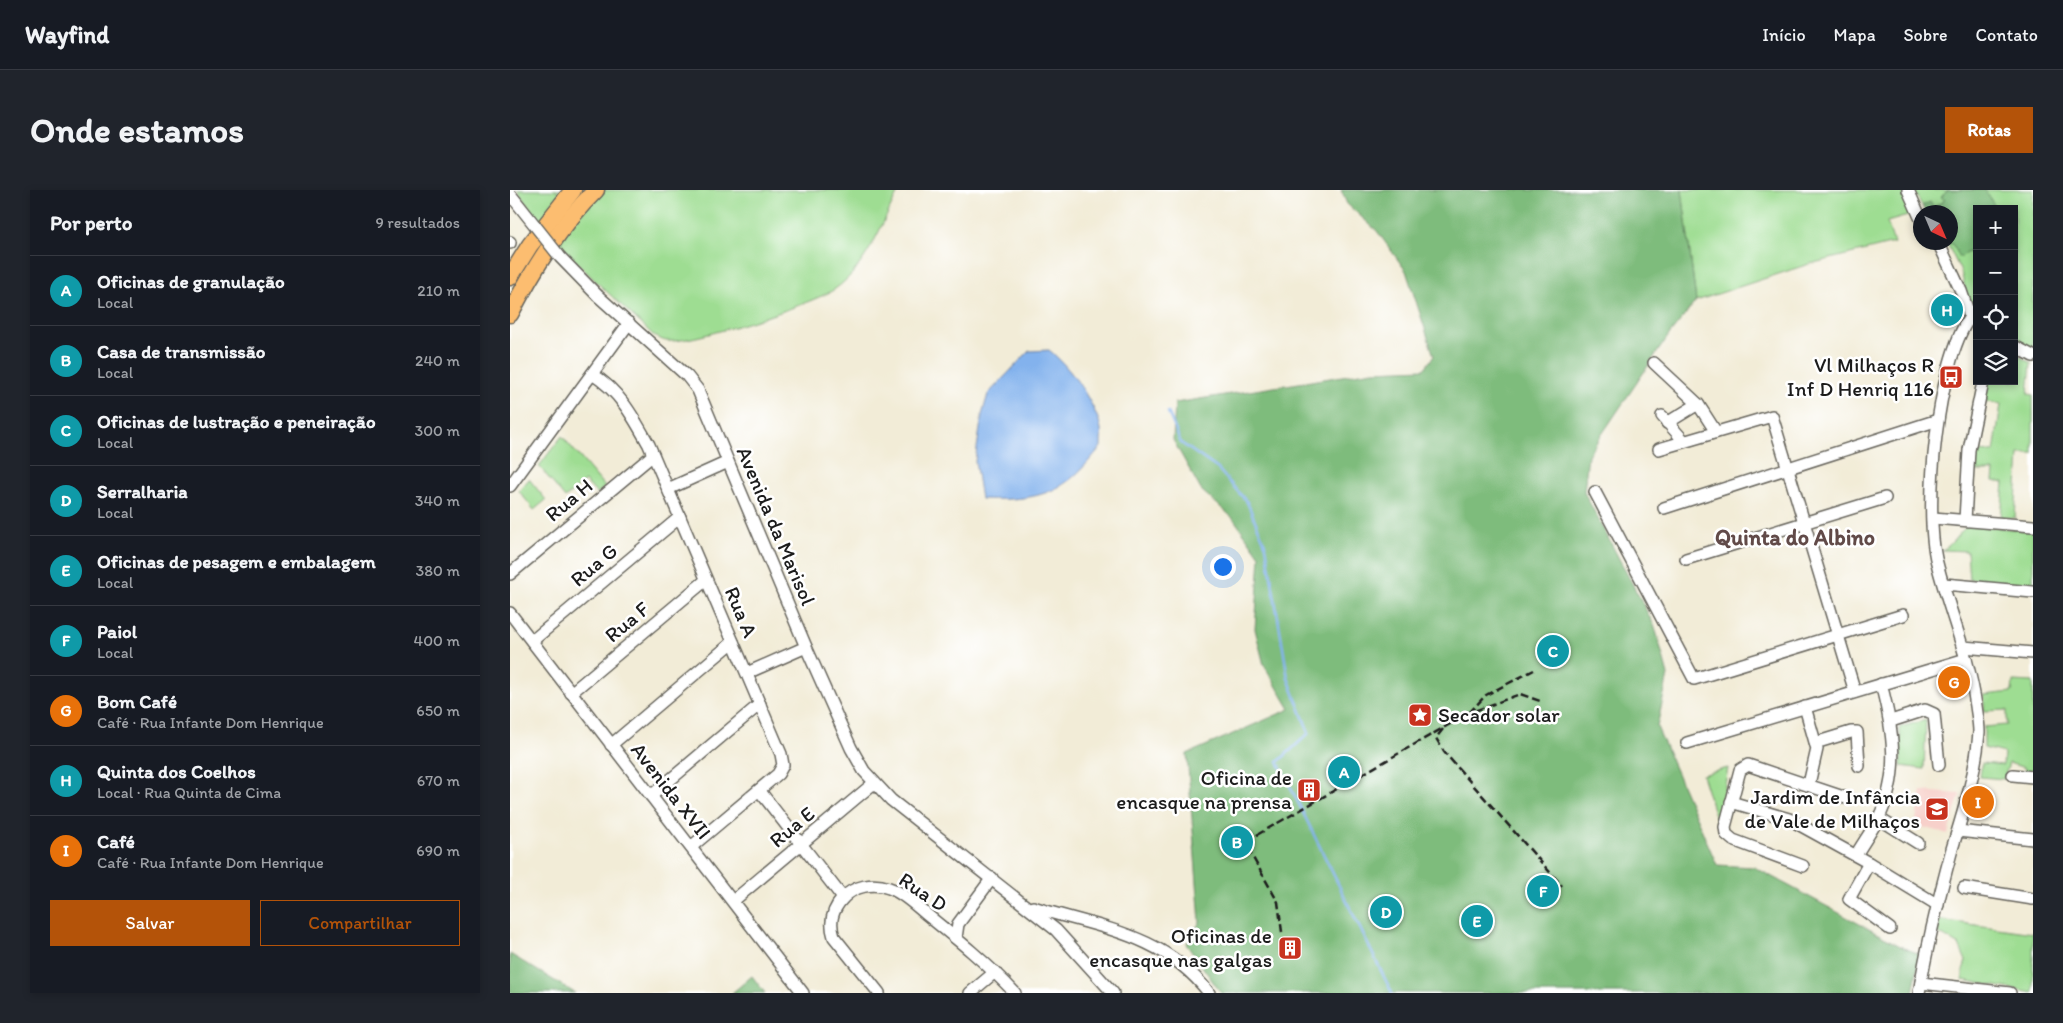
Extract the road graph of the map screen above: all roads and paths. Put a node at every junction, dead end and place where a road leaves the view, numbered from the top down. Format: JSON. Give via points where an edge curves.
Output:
{"nodes":[{"id":1,"x":573,"y":190,"type":"edge"},
{"id":2,"x":596,"y":190,"type":"edge"},
{"id":3,"x":1908,"y":190,"type":"edge"},
{"id":4,"x":510,"y":194,"type":"edge"},
{"id":5,"x":1915,"y":205,"type":"edge"},
{"id":6,"x":1942,"y":250,"type":"edge"},
{"id":7,"x":510,"y":277,"type":"edge"},
{"id":8,"x":510,"y":314,"type":"edge"},
{"id":9,"x":1973,"y":320,"type":"edge"},
{"id":10,"x":628,"y":323,"type":"junction"},
{"id":11,"x":2018,"y":348,"type":"edge"},
{"id":12,"x":2033,"y":356,"type":"edge"},
{"id":13,"x":1654,"y":363,"type":"dead end"},
{"id":14,"x":592,"y":374,"type":"junction"},
{"id":15,"x":1982,"y":385,"type":"edge"},
{"id":16,"x":1698,"y":404,"type":"junction"},
{"id":17,"x":1938,"y":420,"type":"junction"},
{"id":18,"x":1716,"y":432,"type":"junction"},
{"id":19,"x":1684,"y":442,"type":"junction"},
{"id":20,"x":1659,"y":448,"type":"dead end"},
{"id":21,"x":653,"y":455,"type":"junction"},
{"id":22,"x":728,"y":462,"type":"junction"},
{"id":23,"x":1788,"y":468,"type":"junction"},
{"id":24,"x":510,"y":486,"type":"edge"},
{"id":25,"x":668,"y":489,"type":"junction"},
{"id":26,"x":1595,"y":492,"type":"dead end"},
{"id":27,"x":1885,"y":498,"type":"dead end"},
{"id":28,"x":1664,"y":508,"type":"dead end"},
{"id":29,"x":680,"y":517,"type":"junction"},
{"id":30,"x":1933,"y":518,"type":"junction"},
{"id":31,"x":1965,"y":520,"type":"junction"},
{"id":32,"x":1804,"y":524,"type":"junction"},
{"id":33,"x":2033,"y":526,"type":"edge"},
{"id":34,"x":1686,"y":559,"type":"dead end"},
{"id":35,"x":510,"y":574,"type":"edge"},
{"id":36,"x":706,"y":580,"type":"junction"},
{"id":37,"x":1944,"y":584,"type":"junction"},
{"id":38,"x":2033,"y":592,"type":"edge"},
{"id":39,"x":510,"y":613,"type":"edge"},
{"id":40,"x":1902,"y":615,"type":"dead end"},
{"id":41,"x":1837,"y":635,"type":"junction"},
{"id":42,"x":532,"y":641,"type":"junction"},
{"id":43,"x":733,"y":642,"type":"junction"},
{"id":44,"x":806,"y":647,"type":"junction"},
{"id":45,"x":1963,"y":647,"type":"junction"},
{"id":46,"x":2033,"y":652,"type":"edge"},
{"id":47,"x":1966,"y":659,"type":"junction"},
{"id":48,"x":747,"y":673,"type":"junction"},
{"id":49,"x":1881,"y":684,"type":"junction"},
{"id":50,"x":1855,"y":692,"type":"junction"},
{"id":51,"x":571,"y":693,"type":"junction"},
{"id":52,"x":760,"y":704,"type":"junction"},
{"id":53,"x":1804,"y":708,"type":"junction"},
{"id":54,"x":1891,"y":721,"type":"junction"},
{"id":55,"x":1686,"y":743,"type":"dead end"},
{"id":56,"x":1815,"y":743,"type":"junction"},
{"id":57,"x":611,"y":745,"type":"junction"},
{"id":58,"x":1939,"y":765,"type":"dead end"},
{"id":59,"x":1859,"y":766,"type":"dead end"},
{"id":60,"x":2013,"y":775,"type":"dead end"},
{"id":61,"x":2033,"y":777,"type":"edge"},
{"id":62,"x":874,"y":782,"type":"junction"},
{"id":63,"x":1809,"y":784,"type":"junction"},
{"id":64,"x":759,"y":790,"type":"junction"},
{"id":65,"x":651,"y":796,"type":"junction"},
{"id":66,"x":1849,"y":799,"type":"dead end"},
{"id":67,"x":1732,"y":802,"type":"junction"},
{"id":68,"x":1878,"y":818,"type":"junction"},
{"id":69,"x":1958,"y":831,"type":"junction"},
{"id":70,"x":2033,"y":839,"type":"edge"},
{"id":71,"x":1918,"y":843,"type":"dead end"},
{"id":72,"x":802,"y":844,"type":"junction"},
{"id":73,"x":691,"y":847,"type":"junction"},
{"id":74,"x":1856,"y":855,"type":"junction"},
{"id":75,"x":1869,"y":863,"type":"junction"},
{"id":76,"x":1803,"y":866,"type":"dead end"},
{"id":77,"x":992,"y":878,"type":"junction"},
{"id":78,"x":1964,"y":888,"type":"dead end"},
{"id":79,"x":843,"y":898,"type":"junction"},
{"id":80,"x":2033,"y":899,"type":"edge"},
{"id":81,"x":733,"y":901,"type":"junction"},
{"id":82,"x":1026,"y":905,"type":"junction"},
{"id":83,"x":1938,"y":905,"type":"junction"},
{"id":84,"x":1890,"y":929,"type":"dead end"},
{"id":85,"x":956,"y":938,"type":"junction"},
{"id":86,"x":995,"y":972,"type":"junction"},
{"id":87,"x":1920,"y":988,"type":"edge"},
{"id":88,"x":804,"y":993,"type":"edge"},
{"id":89,"x":879,"y":993,"type":"edge"},
{"id":90,"x":970,"y":993,"type":"edge"},
{"id":91,"x":1015,"y":993,"type":"edge"},
{"id":92,"x":1113,"y":993,"type":"edge"},
{"id":93,"x":1209,"y":993,"type":"edge"},
{"id":94,"x":2010,"y":993,"type":"edge"}],
"edges":[{"from":1,"to":7,"type":"highway","via":[[559,205]]},
{"from":2,"to":8,"type":"highway","via":[[529,276]]},
{"from":3,"to":5,"type":"street"},
{"from":4,"to":10,"type":"street","name":"Avenida da Marisol","bridge":true,"via":[[560,257]]},
{"from":6,"to":9,"type":"street"},
{"from":9,"to":17,"type":"street","via":[[1960,331],[1949,361]]},
{"from":10,"to":14,"type":"street"},
{"from":10,"to":22,"type":"street","name":"Avenida da Marisol","via":[[687,376],[698,390]]},
{"from":11,"to":12,"type":"street"},
{"from":13,"to":16,"type":"street"},
{"from":14,"to":21,"type":"street","name":"Rua A","via":[[623,402]]},
{"from":14,"to":24,"type":"street"},
{"from":15,"to":31,"type":"street","via":[[1969,450]]},
{"from":16,"to":18,"type":"street"},
{"from":16,"to":19,"type":"street","via":[[1665,419]]},
{"from":17,"to":23,"type":"street"},
{"from":17,"to":30,"type":"street","via":[[1932,488]]},
{"from":18,"to":19,"type":"street"},
{"from":18,"to":23,"type":"street","via":[[1772,416]]},
{"from":19,"to":20,"type":"street"},
{"from":21,"to":25,"type":"street","name":"Rua A"},
{"from":21,"to":35,"type":"street","name":"Rua H"},
{"from":22,"to":25,"type":"street"},
{"from":22,"to":44,"type":"street","name":"Avenida da Marisol"},
{"from":23,"to":28,"type":"street"},
{"from":23,"to":32,"type":"street"},
{"from":25,"to":29,"type":"street","name":"Rua A"},
{"from":26,"to":41,"type":"street","via":[[1694,679]]},
{"from":27,"to":32,"type":"street"},
{"from":29,"to":36,"type":"street","name":"Rua A"},
{"from":29,"to":42,"type":"street","name":"Rua G"},
{"from":30,"to":31,"type":"street"},
{"from":30,"to":37,"type":"street","via":[[1936,563]]},
{"from":31,"to":33,"type":"street"},
{"from":32,"to":34,"type":"street"},
{"from":32,"to":41,"type":"street"},
{"from":36,"to":43,"type":"street","name":"Rua A"},
{"from":36,"to":51,"type":"street","name":"Rua F"},
{"from":37,"to":38,"type":"street"},
{"from":37,"to":45,"type":"street"},
{"from":39,"to":42,"type":"street","name":"Avenida XVII"},
{"from":40,"to":41,"type":"street"},
{"from":41,"to":50,"type":"street"},
{"from":42,"to":51,"type":"street","name":"Avenida XVII"},
{"from":43,"to":48,"type":"street","name":"Rua A"},
{"from":43,"to":57,"type":"street"},
{"from":44,"to":48,"type":"street"},
{"from":44,"to":62,"type":"street","name":"Avenida da Marisol","via":[[851,748]]},
{"from":45,"to":46,"type":"street"},
{"from":45,"to":47,"type":"street"},
{"from":47,"to":49,"type":"street"},
{"from":47,"to":69,"type":"street","via":[[1979,728],[1974,777]]},
{"from":48,"to":52,"type":"street","name":"Rua A"},
{"from":49,"to":50,"type":"street"},
{"from":49,"to":54,"type":"street"},
{"from":50,"to":53,"type":"street"},
{"from":51,"to":57,"type":"street","name":"Avenida XVII"},
{"from":52,"to":64,"type":"street","name":"Rua A","via":[[783,765],[778,774]]},
{"from":52,"to":65,"type":"street"},
{"from":53,"to":55,"type":"street"},
{"from":53,"to":56,"type":"street"},
{"from":54,"to":58,"type":"street","via":[[1925,710],[1934,714]]},
{"from":54,"to":68,"type":"street","via":[[1891,773]]},
{"from":56,"to":59,"type":"street","via":[[1856,732],[1859,736]]},
{"from":56,"to":63,"type":"street","via":[[1817,749]]},
{"from":57,"to":65,"type":"street","name":"Avenida XVII"},
{"from":60,"to":61,"type":"street"},
{"from":62,"to":72,"type":"street","name":"Rua E"},
{"from":62,"to":77,"type":"street","name":"Avenida da Marisol","via":[[891,800]]},
{"from":63,"to":66,"type":"street"},
{"from":63,"to":67,"type":"street","via":[[1747,765],[1740,771]]},
{"from":64,"to":72,"type":"street"},
{"from":64,"to":73,"type":"street","name":"Rua A"},
{"from":65,"to":73,"type":"street","name":"Avenida XVII"},
{"from":67,"to":74,"type":"street","via":[[1787,818]]},
{"from":67,"to":76,"type":"street","via":[[1724,827],[1729,838]]},
{"from":68,"to":71,"type":"street"},
{"from":68,"to":74,"type":"street"},
{"from":69,"to":70,"type":"street"},
{"from":69,"to":83,"type":"street"},
{"from":72,"to":79,"type":"street"},
{"from":72,"to":81,"type":"street","name":"Rua E"},
{"from":73,"to":81,"type":"street","name":"Avenida XVII"},
{"from":74,"to":75,"type":"street"},
{"from":75,"to":83,"type":"street"},
{"from":75,"to":84,"type":"street","via":[[1849,899]]},
{"from":77,"to":82,"type":"street","name":"Avenida da Marisol"},
{"from":77,"to":85,"type":"street","via":[[958,924]]},
{"from":78,"to":80,"type":"street"},
{"from":79,"to":85,"type":"street","name":"Rua D","via":[[856,888],[871,885],[889,888]]},
{"from":79,"to":89,"type":"street","via":[[833,913],[831,927],[834,937]]},
{"from":81,"to":88,"type":"street","name":"Avenida XVII"},
{"from":82,"to":92,"type":"street","name":"Avenida da Marisol","via":[[1056,930]]},
{"from":82,"to":93,"type":"street","via":[[1102,925],[1153,946],[1196,976]]},
{"from":83,"to":87,"type":"street"},
{"from":85,"to":86,"type":"street","name":"Rua D"},
{"from":86,"to":90,"type":"street"},
{"from":86,"to":91,"type":"street","name":"Rua D"},
{"from":87,"to":94,"type":"street"}]}
